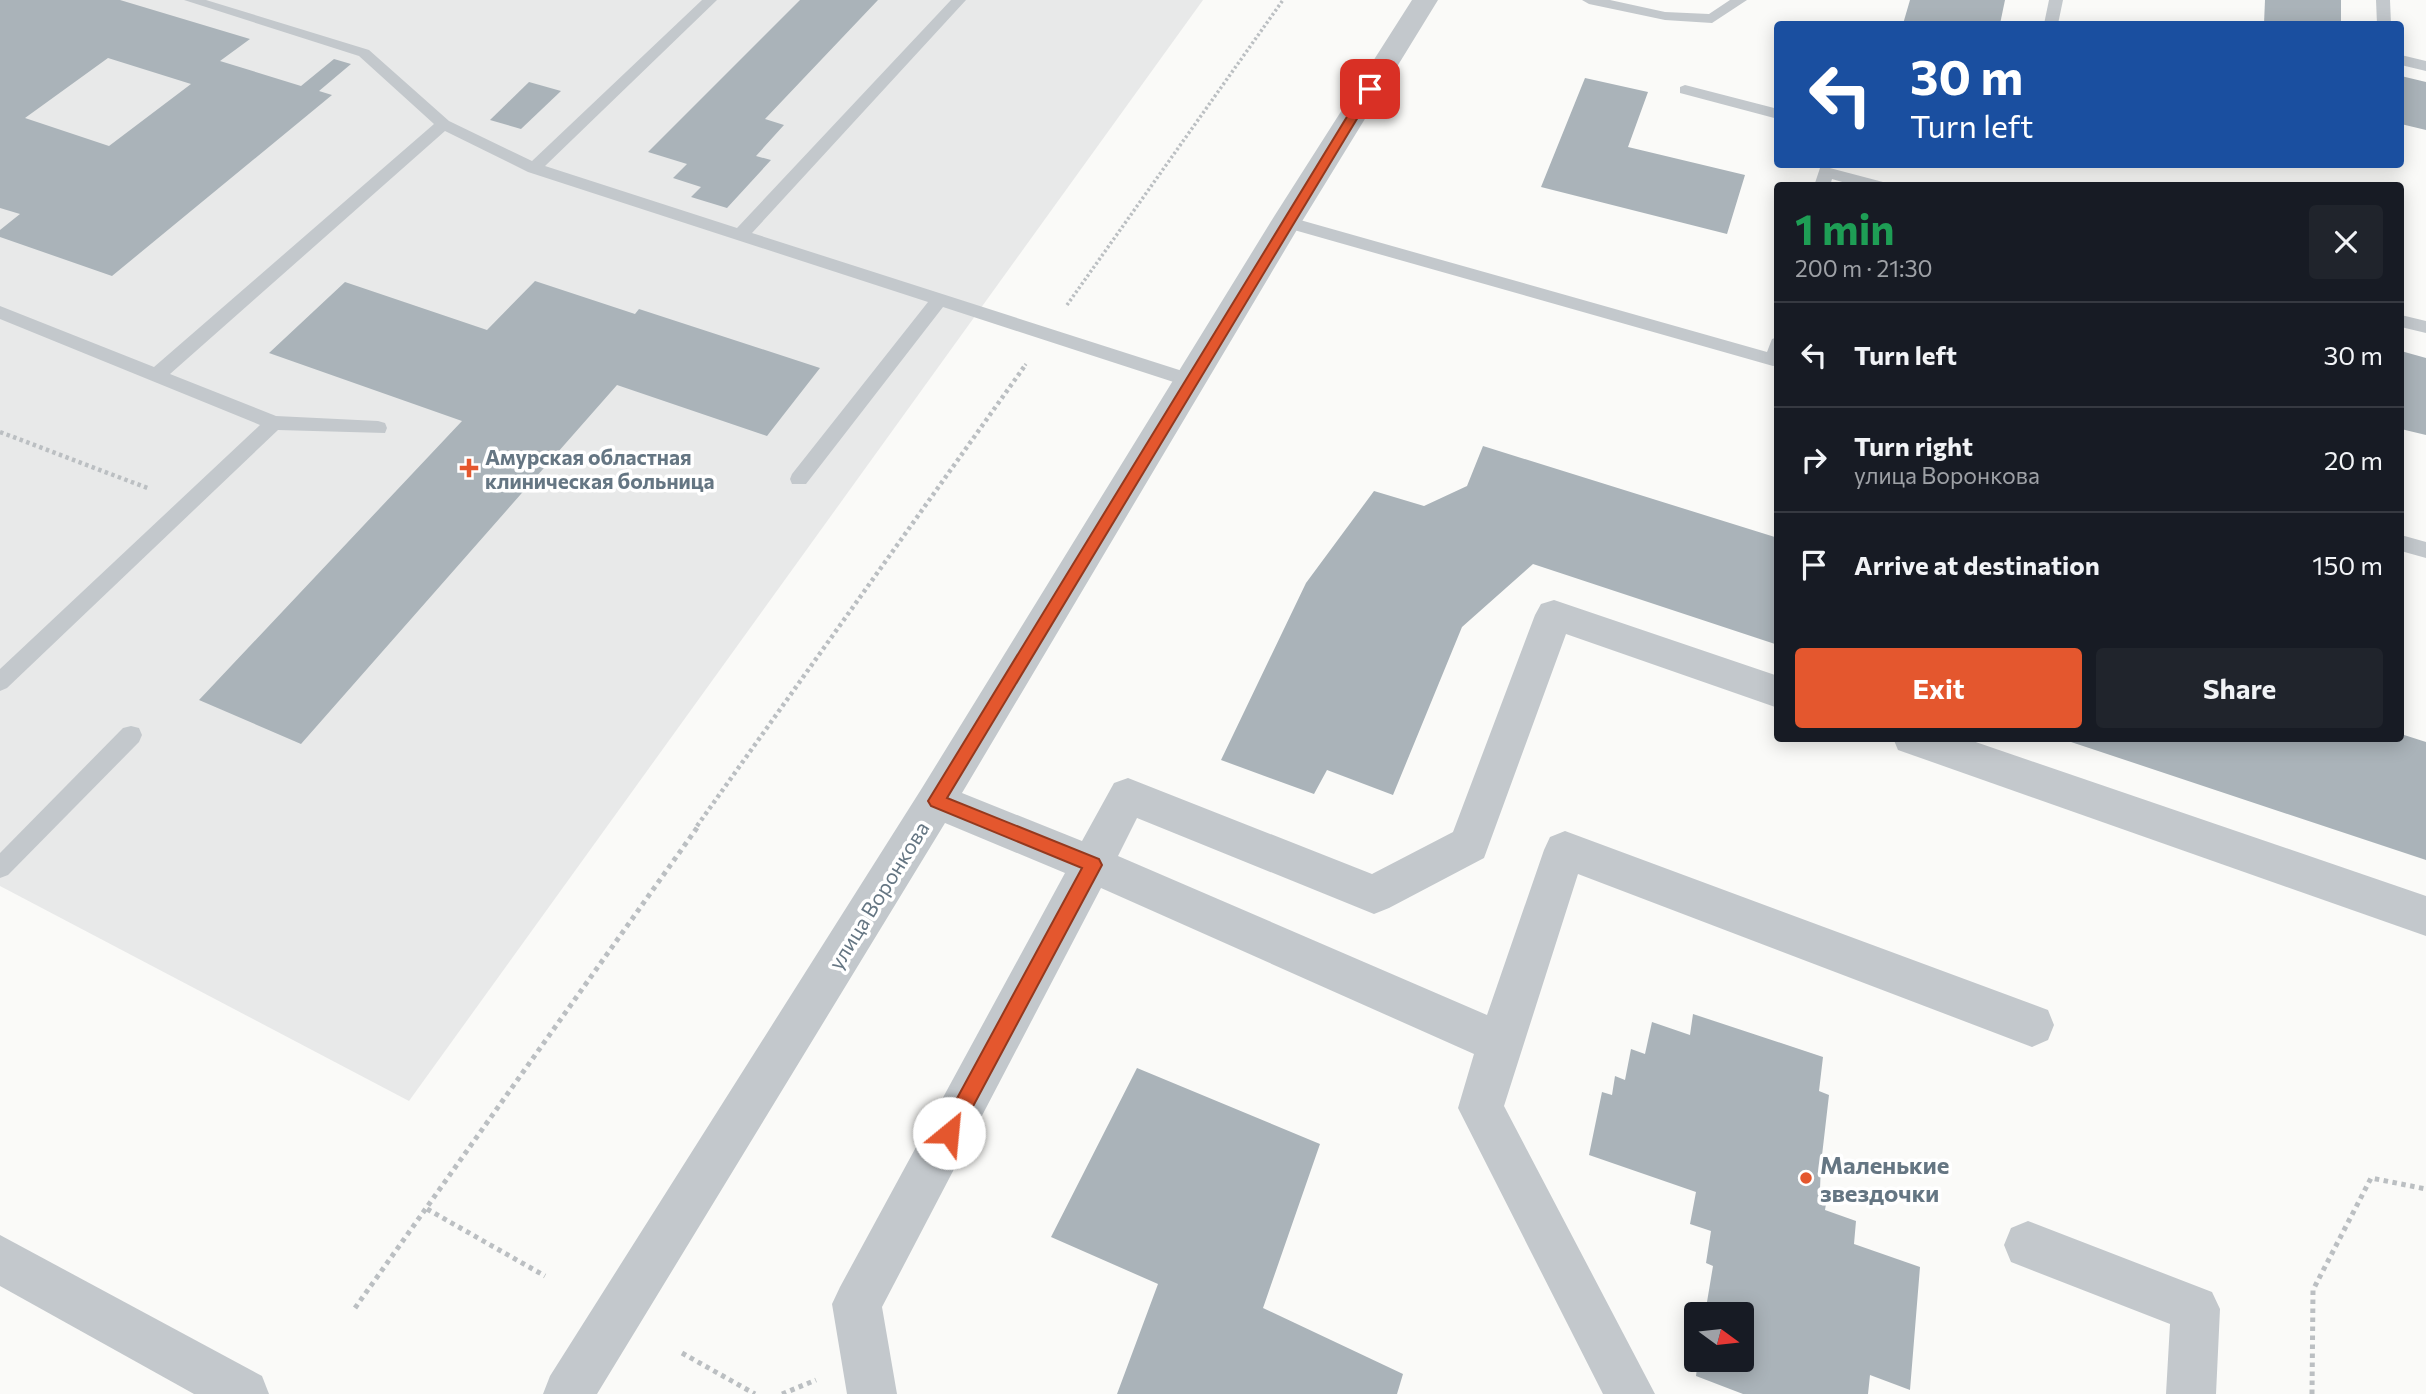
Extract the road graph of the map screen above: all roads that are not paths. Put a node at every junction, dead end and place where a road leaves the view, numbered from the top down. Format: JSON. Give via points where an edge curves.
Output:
{"nodes":[{"id":1,"x":191,"y":0,"type":"edge"},
{"id":2,"x":710,"y":0,"type":"edge"},
{"id":3,"x":959,"y":0,"type":"edge"},
{"id":4,"x":1425,"y":0,"type":"edge"},
{"id":5,"x":1589,"y":0,"type":"edge"},
{"id":6,"x":1740,"y":0,"type":"edge"},
{"id":7,"x":2056,"y":0,"type":"edge"},
{"id":8,"x":2383,"y":0,"type":"edge"},
{"id":9,"x":2052,"y":21,"type":"edge"},
{"id":10,"x":2384,"y":21,"type":"edge"},
{"id":11,"x":2404,"y":61,"type":"edge"},
{"id":12,"x":2426,"y":66,"type":"edge"},
{"id":13,"x":1685,"y":90,"type":"dead end"},
{"id":14,"x":1774,"y":113,"type":"edge"},
{"id":15,"x":443,"y":124,"type":"junction"},
{"id":16,"x":534,"y":168,"type":"junction"},
{"id":17,"x":1825,"y":174,"type":"edge"},
{"id":18,"x":1860,"y":182,"type":"edge"},
{"id":19,"x":1286,"y":222,"type":"junction"},
{"id":20,"x":742,"y":233,"type":"junction"},
{"id":21,"x":940,"y":298,"type":"junction"},
{"id":22,"x":0,"y":312,"type":"edge"},
{"id":23,"x":2404,"y":322,"type":"edge"},
{"id":24,"x":2426,"y":327,"type":"edge"},
{"id":25,"x":1774,"y":354,"type":"edge"},
{"id":26,"x":155,"y":377,"type":"junction"},
{"id":27,"x":1192,"y":381,"type":"junction"},
{"id":28,"x":274,"y":423,"type":"junction"},
{"id":29,"x":378,"y":428,"type":"dead end"},
{"id":30,"x":799,"y":479,"type":"dead end"},
{"id":31,"x":2404,"y":544,"type":"edge"},
{"id":32,"x":2426,"y":550,"type":"edge"},
{"id":33,"x":0,"y":682,"type":"edge"},
{"id":34,"x":1774,"y":691,"type":"edge"},
{"id":35,"x":131,"y":735,"type":"dead end"},
{"id":36,"x":1924,"y":742,"type":"edge"},
{"id":37,"x":936,"y":801,"type":"junction"},
{"id":38,"x":1093,"y":865,"type":"junction"},
{"id":39,"x":0,"y":868,"type":"edge"},
{"id":40,"x":2426,"y":916,"type":"edge"},
{"id":41,"x":2032,"y":1025,"type":"dead end"},
{"id":42,"x":1500,"y":1043,"type":"junction"},
{"id":43,"x":2028,"y":1245,"type":"dead end"},
{"id":44,"x":0,"y":1259,"type":"edge"},
{"id":45,"x":244,"y":1394,"type":"edge"},
{"id":46,"x":568,"y":1394,"type":"edge"},
{"id":47,"x":873,"y":1394,"type":"edge"},
{"id":48,"x":1630,"y":1394,"type":"edge"},
{"id":49,"x":2192,"y":1394,"type":"edge"}],
"edges":[{"from":1,"to":15,"type":"lane","via":[[364,53]]},
{"from":2,"to":16,"type":"lane"},
{"from":3,"to":20,"type":"lane"},
{"from":4,"to":19,"type":"street","name":"улица Воронкова"},
{"from":5,"to":6,"type":"lane","via":[[1665,16],[1712,19]]},
{"from":7,"to":9,"type":"lane"},
{"from":8,"to":10,"type":"lane"},
{"from":11,"to":12,"type":"lane"},
{"from":13,"to":14,"type":"lane"},
{"from":15,"to":16,"type":"lane"},
{"from":15,"to":26,"type":"lane"},
{"from":16,"to":20,"type":"lane"},
{"from":17,"to":18,"type":"lane"},
{"from":19,"to":25,"type":"lane"},
{"from":19,"to":27,"type":"street","name":"улица Воронкова"},
{"from":20,"to":21,"type":"lane"},
{"from":21,"to":27,"type":"lane"},
{"from":21,"to":30,"type":"lane"},
{"from":22,"to":26,"type":"lane"},
{"from":23,"to":24,"type":"lane"},
{"from":26,"to":28,"type":"lane"},
{"from":27,"to":37,"type":"street","name":"улица Воронкова"},
{"from":28,"to":29,"type":"lane"},
{"from":28,"to":33,"type":"lane"},
{"from":31,"to":32,"type":"lane"},
{"from":34,"to":38,"type":"street","via":[[1554,615],[1469,845],[1374,894],[1128,796]]},
{"from":35,"to":39,"type":"lane"},
{"from":36,"to":40,"type":"street"},
{"from":37,"to":38,"type":"street"},
{"from":37,"to":46,"type":"street","name":"улица Воронкова"},
{"from":38,"to":42,"type":"street"},
{"from":38,"to":47,"type":"street","via":[[857,1304]]},
{"from":41,"to":42,"type":"street","via":[[1565,850]]},
{"from":42,"to":48,"type":"street","via":[[1481,1108]]},
{"from":43,"to":49,"type":"street","via":[[2195,1310]]},
{"from":44,"to":45,"type":"street"}]}
